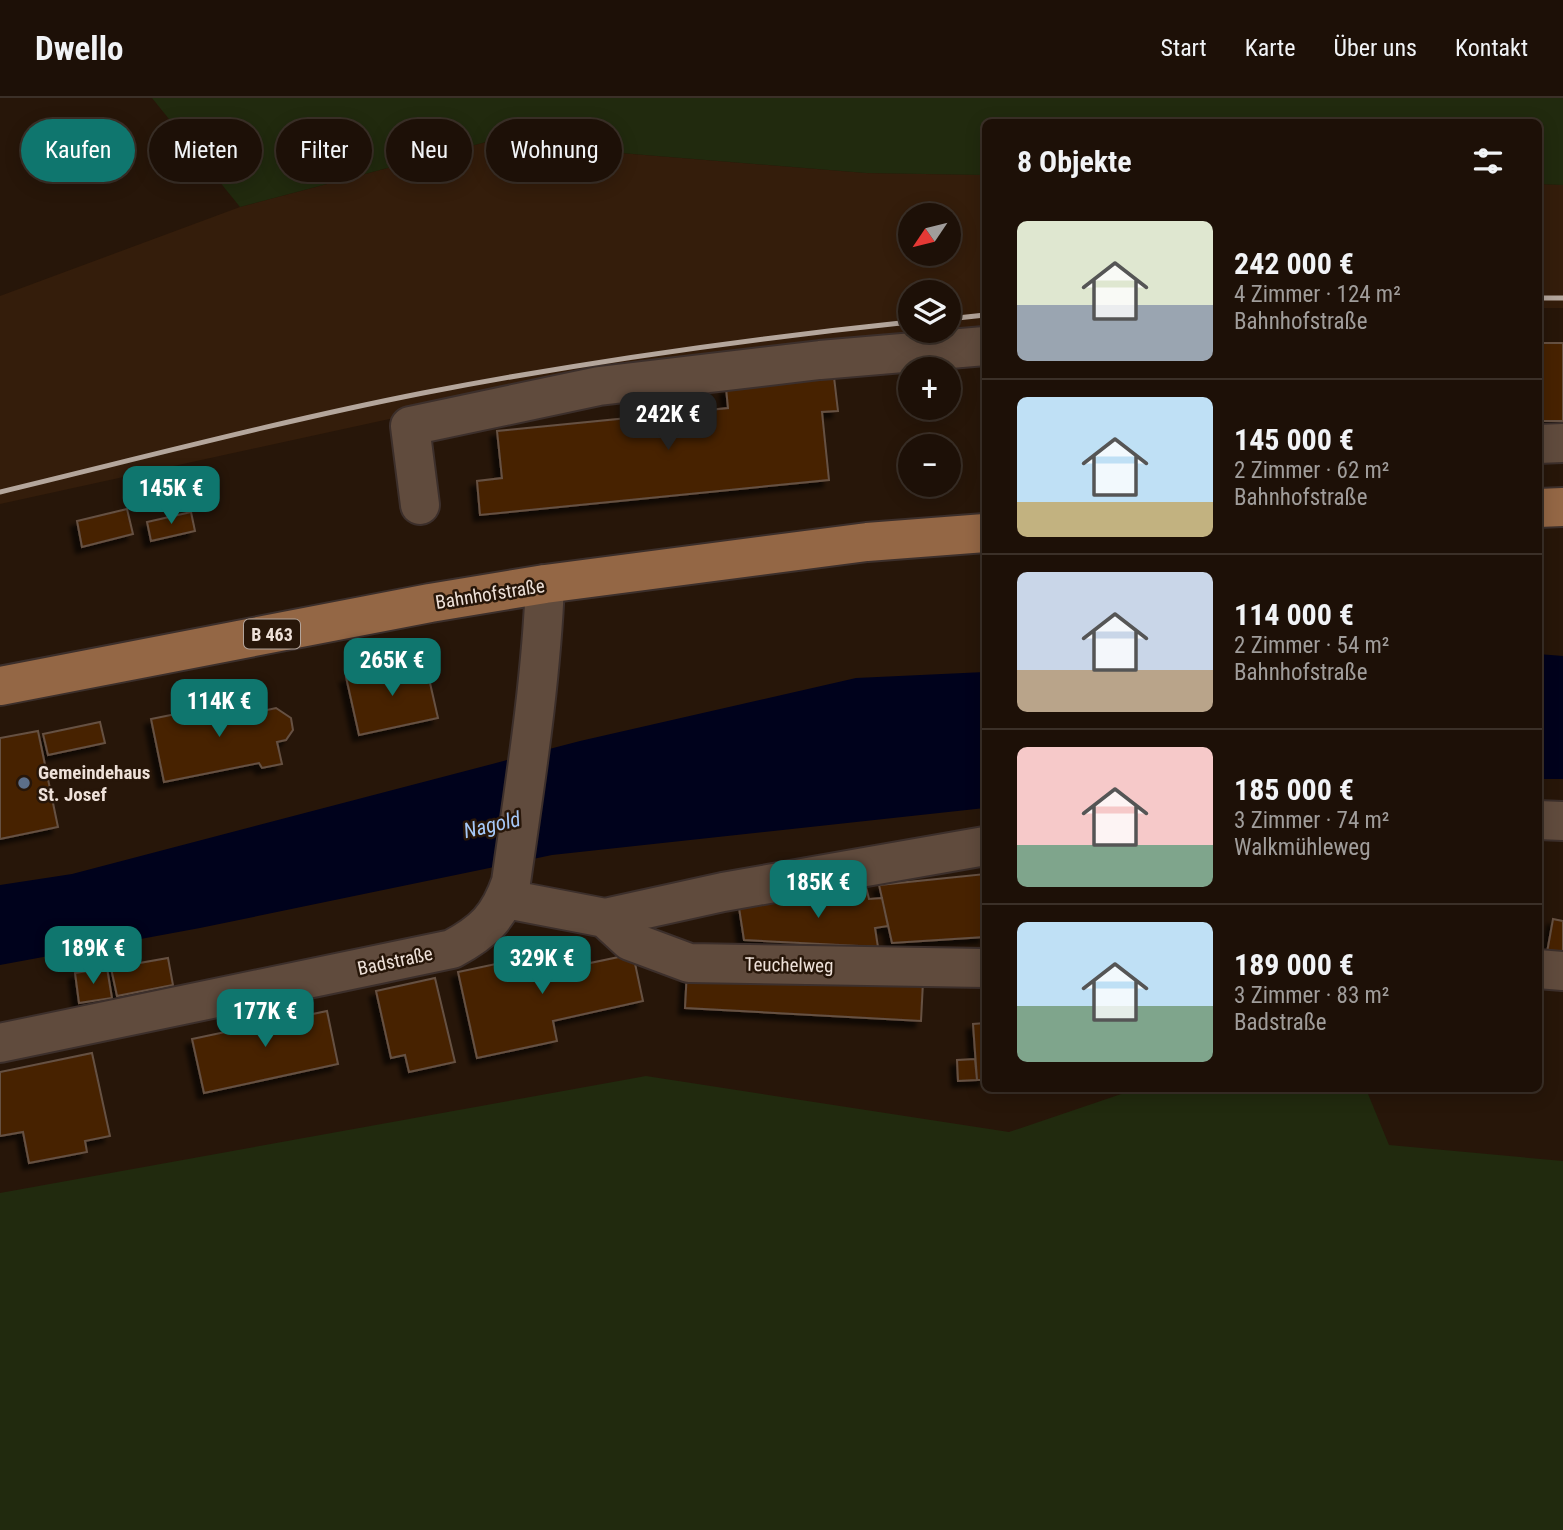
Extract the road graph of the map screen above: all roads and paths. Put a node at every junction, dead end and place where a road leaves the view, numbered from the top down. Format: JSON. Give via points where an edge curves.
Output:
{"nodes":[{"id":1,"x":982,"y":346,"type":"edge"},
{"id":2,"x":1563,"y":443,"type":"edge"},
{"id":3,"x":1542,"y":444,"type":"edge"},
{"id":4,"x":419,"y":505,"type":"dead end"},
{"id":5,"x":1563,"y":507,"type":"edge"},
{"id":6,"x":1542,"y":508,"type":"edge"},
{"id":7,"x":982,"y":533,"type":"edge"},
{"id":8,"x":545,"y":584,"type":"junction"},
{"id":9,"x":0,"y":686,"type":"edge"},
{"id":10,"x":1542,"y":820,"type":"edge"},
{"id":11,"x":1563,"y":821,"type":"edge"},
{"id":12,"x":982,"y":847,"type":"edge"},
{"id":13,"x":508,"y":891,"type":"junction"},
{"id":14,"x":605,"y":918,"type":"junction"},
{"id":15,"x":982,"y":968,"type":"edge"},
{"id":16,"x":0,"y":1043,"type":"edge"}],
"edges":[{"from":1,"to":4,"type":"street","via":[[599,386],[410,426]]},
{"from":2,"to":3,"type":"street"},
{"from":5,"to":6,"type":"main road"},
{"from":7,"to":8,"type":"main road","name":"Bahnhofstraße","number":"B 463","via":[[867,542]]},
{"from":8,"to":9,"type":"main road","name":"Bahnhofstraße","number":"B 463"},
{"from":8,"to":13,"type":"street","via":[[533,726]]},
{"from":10,"to":11,"type":"street"},
{"from":12,"to":14,"type":"street","via":[[723,892]]},
{"from":13,"to":14,"type":"street"},
{"from":13,"to":16,"type":"street","name":"Badstraße","via":[[492,921],[452,949]]},
{"from":14,"to":15,"type":"street","name":"Teuchelweg","via":[[630,941],[689,962]]}]}
